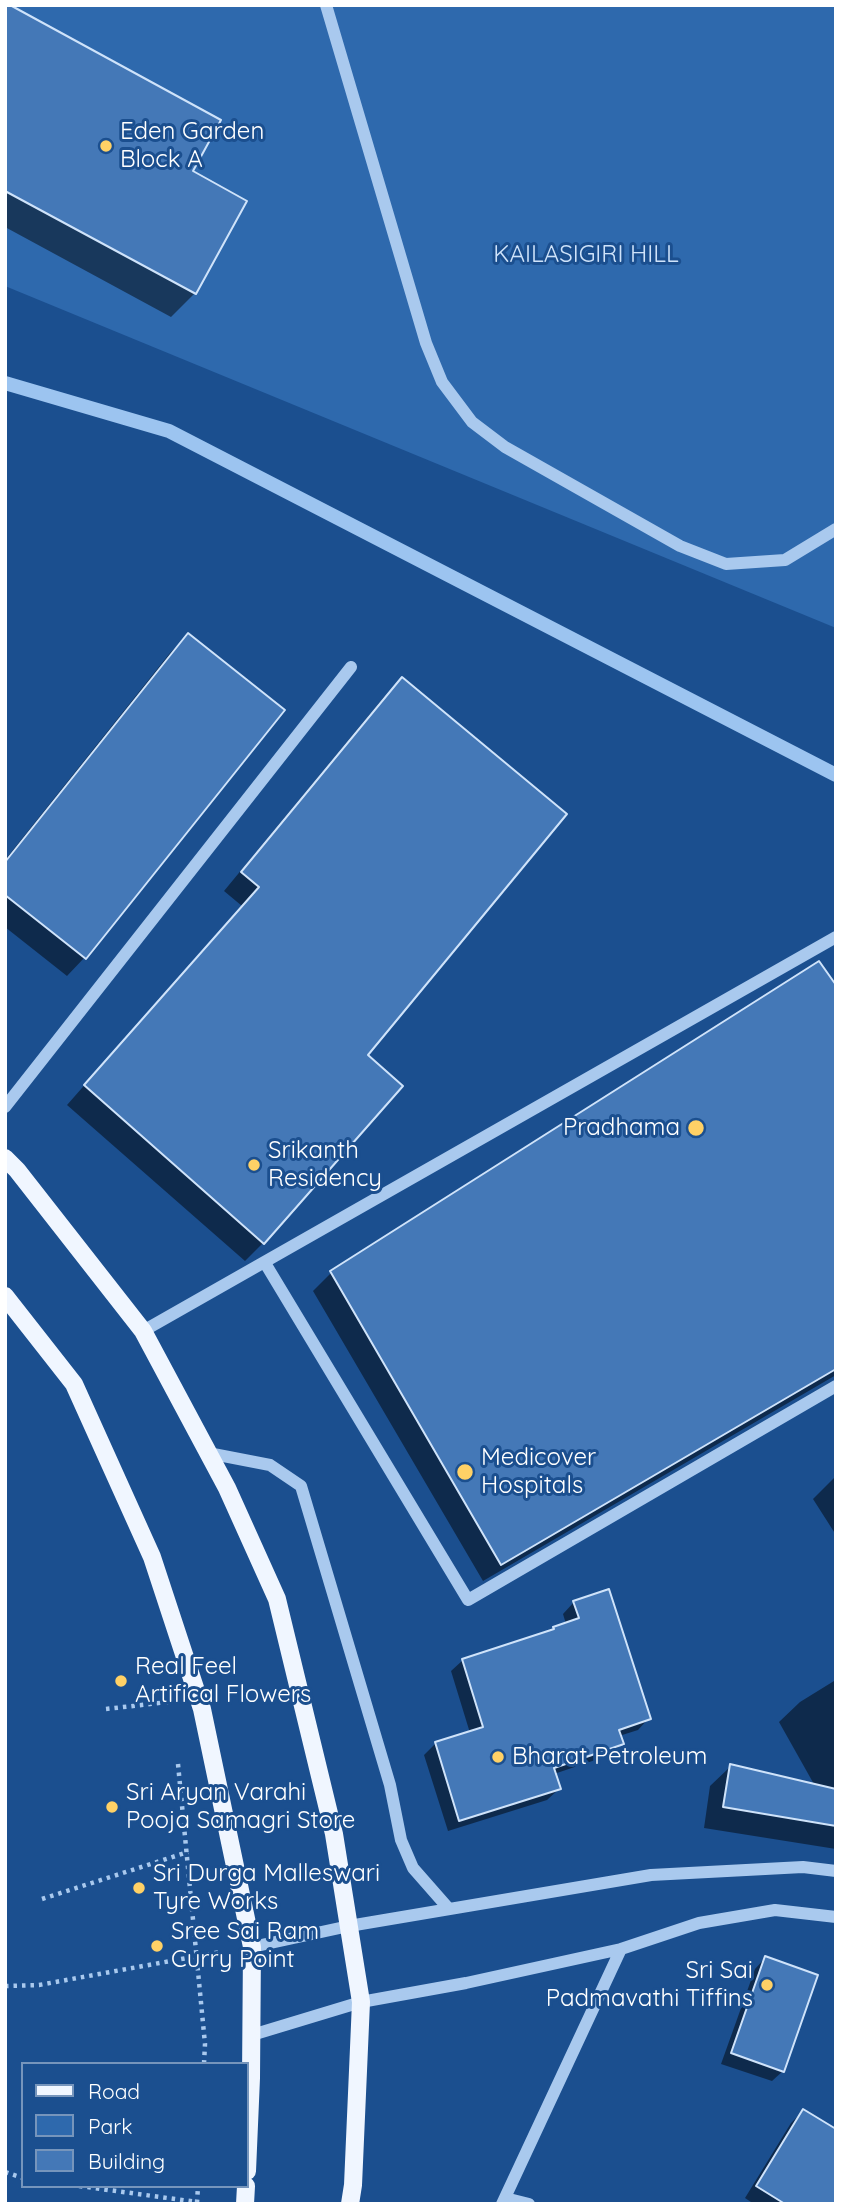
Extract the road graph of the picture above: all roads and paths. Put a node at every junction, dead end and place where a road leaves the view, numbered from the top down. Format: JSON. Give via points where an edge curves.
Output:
{"nodes":[{"id":1,"x":326,"y":5,"type":"edge"},
{"id":2,"x":836,"y":529,"type":"edge"},
{"id":3,"x":351,"y":667,"type":"dead end"},
{"id":4,"x":836,"y":937,"type":"edge"},
{"id":5,"x":5,"y":1107,"type":"edge"},
{"id":6,"x":5,"y":1158,"type":"edge"},
{"id":7,"x":265,"y":1263,"type":"junction"},
{"id":8,"x":5,"y":1296,"type":"edge"},
{"id":9,"x":143,"y":1331,"type":"junction"},
{"id":10,"x":836,"y":1386,"type":"edge"},
{"id":11,"x":208,"y":1453,"type":"junction"},
{"id":12,"x":168,"y":1690,"type":"dead end"},
{"id":13,"x":106,"y":1709,"type":"dead end"},
{"id":14,"x":177,"y":1756,"type":"dead end"},
{"id":15,"x":188,"y":1852,"type":"junction"},
{"id":16,"x":836,"y":1871,"type":"edge"},
{"id":17,"x":42,"y":1899,"type":"dead end"},
{"id":18,"x":449,"y":1909,"type":"junction"},
{"id":19,"x":836,"y":1917,"type":"edge"},
{"id":20,"x":349,"y":1926,"type":"junction"},
{"id":21,"x":252,"y":1947,"type":"junction"},
{"id":22,"x":621,"y":1949,"type":"junction"},
{"id":23,"x":197,"y":1955,"type":"junction"},
{"id":24,"x":5,"y":1986,"type":"edge"},
{"id":25,"x":361,"y":2002,"type":"junction"},
{"id":26,"x":252,"y":2035,"type":"junction"},
{"id":27,"x":204,"y":2062,"type":"edge"},
{"id":28,"x":248,"y":2144,"type":"edge"},
{"id":29,"x":93,"y":2188,"type":"edge"},
{"id":30,"x":503,"y":2201,"type":"edge"},
{"id":31,"x":197,"y":2203,"type":"edge"},
{"id":32,"x":350,"y":2204,"type":"edge"},
{"id":33,"x":529,"y":2204,"type":"edge"}],
"edges":[{"from":1,"to":2,"type":"street","via":[[426,343],[442,382],[472,422],[505,447],[680,546],[726,564],[785,560]]},
{"from":3,"to":5,"type":"street"},
{"from":4,"to":7,"type":"street"},
{"from":6,"to":9,"type":"main road"},
{"from":7,"to":9,"type":"street"},
{"from":7,"to":10,"type":"street","via":[[468,1600]]},
{"from":8,"to":21,"type":"main road","via":[[74,1384],[152,1557],[202,1709]]},
{"from":9,"to":11,"type":"main road"},
{"from":11,"to":18,"type":"street","via":[[270,1465],[301,1486],[390,1785],[401,1840],[413,1868]]},
{"from":11,"to":20,"type":"main road","via":[[277,1599],[334,1834]]},
{"from":12,"to":13,"type":"path","via":[[172,1702]]},
{"from":14,"to":15,"type":"path"},
{"from":15,"to":17,"type":"path"},
{"from":15,"to":23,"type":"path"},
{"from":16,"to":18,"type":"street","via":[[803,1867],[652,1875]]},
{"from":18,"to":20,"type":"street"},
{"from":19,"to":22,"type":"street","via":[[775,1910],[699,1923]]},
{"from":20,"to":21,"type":"street"},
{"from":20,"to":25,"type":"main road"},
{"from":21,"to":23,"type":"path"},
{"from":21,"to":26,"type":"main road"},
{"from":22,"to":25,"type":"street"},
{"from":22,"to":30,"type":"street"},
{"from":23,"to":24,"type":"path","via":[[39,1985]]},
{"from":23,"to":27,"type":"path"},
{"from":25,"to":26,"type":"street"},
{"from":25,"to":32,"type":"main road"},
{"from":26,"to":28,"type":"main road"},
{"from":29,"to":31,"type":"path"},
{"from":30,"to":33,"type":"street"}]}
